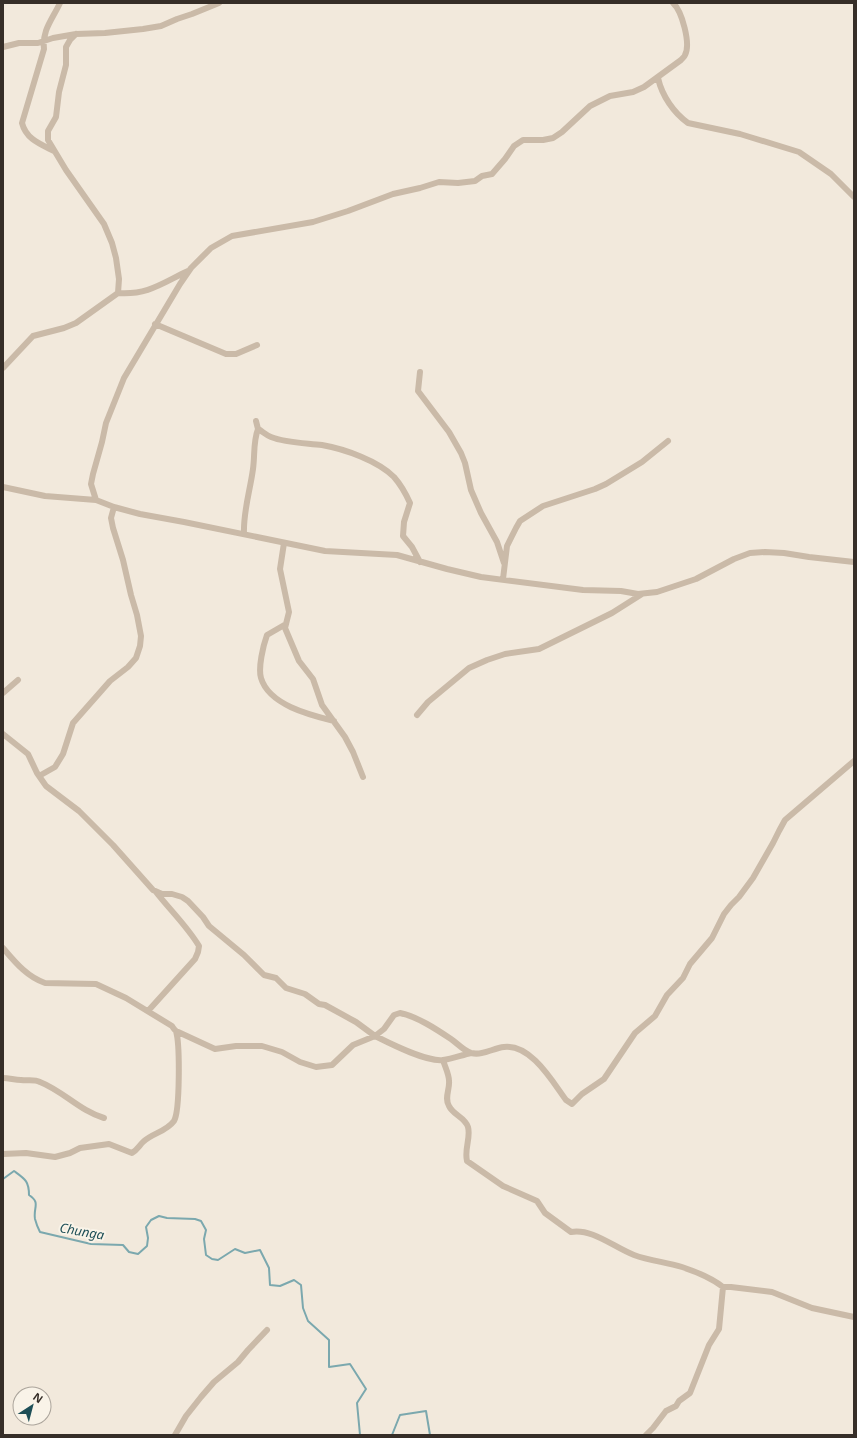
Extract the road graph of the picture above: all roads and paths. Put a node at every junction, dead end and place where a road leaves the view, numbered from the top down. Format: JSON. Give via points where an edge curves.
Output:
{"nodes":[{"id":1,"x":60,"y":3,"type":"edge"},
{"id":2,"x":219,"y":3,"type":"edge"},
{"id":3,"x":673,"y":3,"type":"edge"},
{"id":4,"x":76,"y":34,"type":"junction"},
{"id":5,"x":43,"y":42,"type":"junction"},
{"id":6,"x":3,"y":47,"type":"edge"},
{"id":7,"x":658,"y":78,"type":"junction"},
{"id":8,"x":54,"y":151,"type":"junction"},
{"id":9,"x":854,"y":197,"type":"edge"},
{"id":10,"x":189,"y":270,"type":"junction"},
{"id":11,"x":118,"y":293,"type":"junction"},
{"id":12,"x":155,"y":324,"type":"junction"},
{"id":13,"x":257,"y":344,"type":"dead end"},
{"id":14,"x":3,"y":368,"type":"edge"},
{"id":15,"x":420,"y":372,"type":"dead end"},
{"id":16,"x":256,"y":421,"type":"dead end"},
{"id":17,"x":258,"y":429,"type":"junction"},
{"id":18,"x":668,"y":441,"type":"dead end"},
{"id":19,"x":4,"y":488,"type":"edge"},
{"id":20,"x":96,"y":500,"type":"junction"},
{"id":21,"x":114,"y":507,"type":"junction"},
{"id":22,"x":244,"y":534,"type":"junction"},
{"id":23,"x":284,"y":543,"type":"junction"},
{"id":24,"x":420,"y":562,"type":"junction"},
{"id":25,"x":854,"y":562,"type":"edge"},
{"id":26,"x":504,"y":563,"type":"junction"},
{"id":27,"x":503,"y":579,"type":"junction"},
{"id":28,"x":643,"y":594,"type":"junction"},
{"id":29,"x":286,"y":624,"type":"junction"},
{"id":30,"x":18,"y":680,"type":"dead end"},
{"id":31,"x":3,"y":693,"type":"edge"},
{"id":32,"x":417,"y":715,"type":"dead end"},
{"id":33,"x":334,"y":721,"type":"junction"},
{"id":34,"x":3,"y":734,"type":"edge"},
{"id":35,"x":854,"y":762,"type":"edge"},
{"id":36,"x":39,"y":776,"type":"junction"},
{"id":37,"x":363,"y":777,"type":"dead end"},
{"id":38,"x":155,"y":891,"type":"junction"},
{"id":39,"x":3,"y":948,"type":"edge"},
{"id":40,"x":148,"y":1011,"type":"junction"},
{"id":41,"x":176,"y":1031,"type":"junction"},
{"id":42,"x":375,"y":1036,"type":"junction"},
{"id":43,"x":471,"y":1053,"type":"junction"},
{"id":44,"x":443,"y":1060,"type":"junction"},
{"id":45,"x":3,"y":1078,"type":"edge"},
{"id":46,"x":104,"y":1118,"type":"dead end"},
{"id":47,"x":3,"y":1154,"type":"edge"},
{"id":48,"x":723,"y":1287,"type":"junction"},
{"id":49,"x":854,"y":1317,"type":"edge"},
{"id":50,"x":268,"y":1330,"type":"dead end"},
{"id":51,"x":175,"y":1435,"type":"edge"},
{"id":52,"x":646,"y":1435,"type":"edge"}],
"edges":[{"from":1,"to":5,"type":"street","via":[[46,28]]},
{"from":2,"to":4,"type":"street","via":[[161,26]]},
{"from":3,"to":7,"type":"street","via":[[680,14],[687,48],[681,60]]},
{"from":4,"to":5,"type":"street"},
{"from":4,"to":8,"type":"street","via":[[66,47],[66,65],[56,117],[48,131],[48,140]]},
{"from":5,"to":6,"type":"street"},
{"from":5,"to":8,"type":"street","via":[[44,49],[22,123],[31,139]]},
{"from":7,"to":9,"type":"street","via":[[660,89],[688,124],[740,134],[799,152],[832,174]]},
{"from":7,"to":10,"type":"street","via":[[633,92],[598,101],[554,138],[522,140],[514,146],[492,174],[474,181],[439,182],[393,194],[313,222],[232,236],[210,248]]},
{"from":8,"to":11,"type":"street","via":[[104,224],[112,243],[118,272]]},
{"from":10,"to":11,"type":"street","via":[[143,292]]},
{"from":10,"to":12,"type":"street"},
{"from":11,"to":14,"type":"street","via":[[76,323],[33,336]]},
{"from":12,"to":13,"type":"street","via":[[226,354],[236,354]]},
{"from":12,"to":20,"type":"street","via":[[124,378],[106,423],[91,484]]},
{"from":15,"to":26,"type":"street","via":[[418,391],[449,432],[460,453],[471,490],[497,542]]},
{"from":16,"to":17,"type":"street"},
{"from":17,"to":22,"type":"street","via":[[254,439],[253,468],[243,521]]},
{"from":17,"to":24,"type":"street","via":[[278,439],[342,450],[376,463],[394,477],[410,503],[402,536]]},
{"from":18,"to":26,"type":"street","via":[[642,462],[606,484],[543,506],[520,521],[507,546]]},
{"from":19,"to":20,"type":"street","via":[[45,496]]},
{"from":20,"to":21,"type":"street"},
{"from":21,"to":22,"type":"street"},
{"from":21,"to":36,"type":"street","via":[[111,518],[137,615],[140,646],[136,658],[110,681],[73,723],[63,754],[55,767]]},
{"from":22,"to":23,"type":"street"},
{"from":23,"to":24,"type":"street","via":[[325,551],[397,554]]},
{"from":23,"to":29,"type":"street","via":[[280,569],[288,612]]},
{"from":24,"to":27,"type":"street","via":[[481,577]]},
{"from":25,"to":28,"type":"street","via":[[784,553],[750,553],[696,578],[664,590]]},
{"from":26,"to":27,"type":"street"},
{"from":27,"to":28,"type":"street"},
{"from":28,"to":32,"type":"street","via":[[612,614],[539,649],[505,654],[468,668],[428,702]]},
{"from":29,"to":33,"type":"street","via":[[285,628],[299,661],[313,679],[322,705]]},
{"from":29,"to":33,"type":"street","via":[[266,636],[261,678],[268,691],[283,704]]},
{"from":30,"to":31,"type":"street"},
{"from":33,"to":37,"type":"street","via":[[345,736]]},
{"from":34,"to":36,"type":"street","via":[[28,754]]},
{"from":35,"to":43,"type":"street","via":[[785,820],[753,878],[724,914],[712,938],[690,964],[683,978],[667,995],[655,1016],[635,1033],[604,1079],[572,1104],[527,1053],[511,1047],[486,1053]]},
{"from":36,"to":38,"type":"street","via":[[46,786],[98,829]]},
{"from":38,"to":40,"type":"street","via":[[184,924],[199,946],[195,959]]},
{"from":38,"to":42,"type":"street","via":[[182,897],[188,901],[209,926],[264,975],[276,978],[286,988],[326,1005]]},
{"from":39,"to":40,"type":"street","via":[[37,980],[45,983],[96,984]]},
{"from":40,"to":41,"type":"street"},
{"from":41,"to":42,"type":"street","via":[[215,1049],[257,1045],[278,1050],[316,1067],[332,1065],[353,1045]]},
{"from":41,"to":47,"type":"street","via":[[177,1112],[169,1126],[143,1142],[132,1153],[109,1144],[80,1148],[55,1157],[26,1153]]},
{"from":42,"to":43,"type":"street","via":[[394,1015],[400,1013],[417,1019]]},
{"from":42,"to":44,"type":"street","via":[[419,1055]]},
{"from":43,"to":44,"type":"street"},
{"from":44,"to":48,"type":"street","via":[[449,1080],[449,1107],[468,1127],[467,1161],[503,1186],[537,1201],[545,1213],[571,1232],[592,1235],[633,1255],[683,1267],[716,1281]]},
{"from":45,"to":46,"type":"street","via":[[40,1082],[85,1110]]},
{"from":48,"to":49,"type":"street","via":[[772,1292],[812,1308]]},
{"from":48,"to":52,"type":"street","via":[[719,1329],[709,1345],[690,1393],[676,1406],[666,1410]]},
{"from":50,"to":51,"type":"street","via":[[238,1362],[214,1382],[186,1416]]}]}
